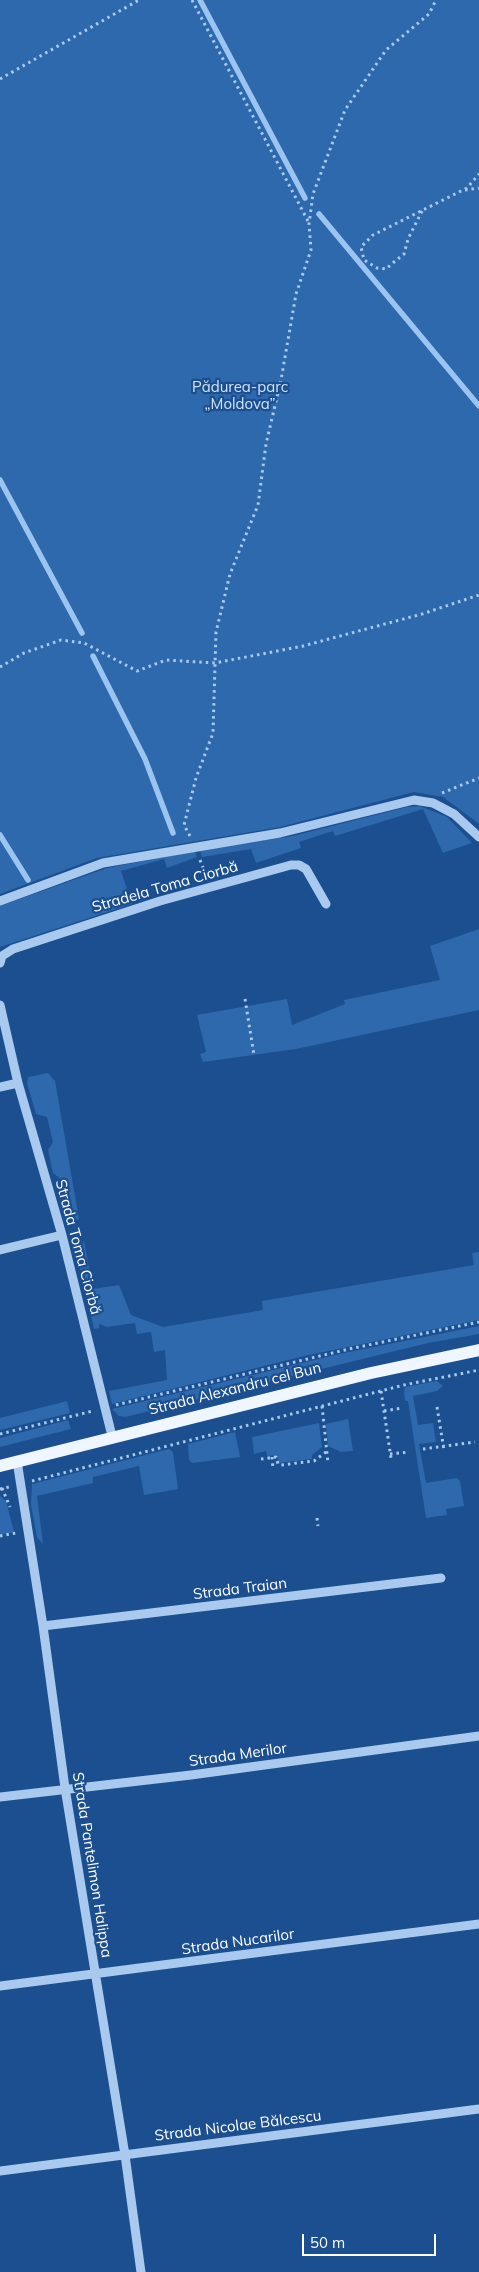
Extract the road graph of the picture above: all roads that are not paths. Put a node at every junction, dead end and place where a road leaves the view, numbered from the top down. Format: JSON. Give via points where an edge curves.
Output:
{"nodes":[{"id":1,"x":479,"y":837,"type":"edge"},
{"id":2,"x":0,"y":901,"type":"edge"},
{"id":3,"x":326,"y":904,"type":"dead end"},
{"id":4,"x":0,"y":963,"type":"edge"},
{"id":5,"x":0,"y":1005,"type":"edge"},
{"id":6,"x":18,"y":1083,"type":"junction"},
{"id":7,"x":0,"y":1087,"type":"edge"},
{"id":8,"x":62,"y":1235,"type":"junction"},
{"id":9,"x":0,"y":1250,"type":"edge"},
{"id":10,"x":479,"y":1350,"type":"edge"},
{"id":11,"x":112,"y":1436,"type":"junction"},
{"id":12,"x":17,"y":1461,"type":"junction"},
{"id":13,"x":0,"y":1466,"type":"edge"},
{"id":14,"x":441,"y":1578,"type":"dead end"},
{"id":15,"x":43,"y":1626,"type":"junction"},
{"id":16,"x":479,"y":1736,"type":"edge"},
{"id":17,"x":66,"y":1788,"type":"junction"},
{"id":18,"x":0,"y":1797,"type":"edge"},
{"id":19,"x":479,"y":1924,"type":"edge"},
{"id":20,"x":95,"y":1975,"type":"junction"},
{"id":21,"x":0,"y":1986,"type":"edge"},
{"id":22,"x":479,"y":2109,"type":"edge"},
{"id":23,"x":126,"y":2155,"type":"junction"},
{"id":24,"x":0,"y":2172,"type":"edge"},
{"id":25,"x":141,"y":2272,"type":"edge"}],
"edges":[{"from":1,"to":2,"type":"street","via":[[454,814],[433,803],[414,800],[280,833],[103,863]]},
{"from":3,"to":4,"type":"street","name":"Stradela Toma Ciorbă","via":[[311,875],[299,865],[291,865],[13,948],[2,956]]},
{"from":5,"to":6,"type":"street"},
{"from":6,"to":7,"type":"street"},
{"from":6,"to":8,"type":"street","name":"Strada Toma Ciorbă"},
{"from":8,"to":9,"type":"street"},
{"from":8,"to":11,"type":"street","name":"Strada Toma Ciorbă"},
{"from":10,"to":11,"type":"main road","name":"Strada Alexandru cel Bun"},
{"from":11,"to":12,"type":"main road","name":"Strada Alexandru cel Bun"},
{"from":12,"to":13,"type":"main road","name":"Strada Alexandru cel Bun"},
{"from":12,"to":15,"type":"street","name":"Strada Pantelimon Halippa"},
{"from":14,"to":15,"type":"street","name":"Strada Traian"},
{"from":15,"to":17,"type":"street","name":"Strada Pantelimon Halippa"},
{"from":16,"to":17,"type":"street","name":"Strada Merilor","via":[[191,1775]]},
{"from":17,"to":18,"type":"street","name":"Strada Merilor"},
{"from":17,"to":20,"type":"street","name":"Strada Pantelimon Halippa"},
{"from":19,"to":20,"type":"street","name":"Strada Nucarilor"},
{"from":20,"to":21,"type":"street","name":"Strada Nucarilor"},
{"from":20,"to":23,"type":"street","name":"Strada Pantelimon Halippa"},
{"from":22,"to":23,"type":"street","name":"Strada Nicolae Bălcescu"},
{"from":23,"to":24,"type":"street","name":"Strada Nicolae Bălcescu"},
{"from":23,"to":25,"type":"street","name":"Strada Pantelimon Halippa"}]}
